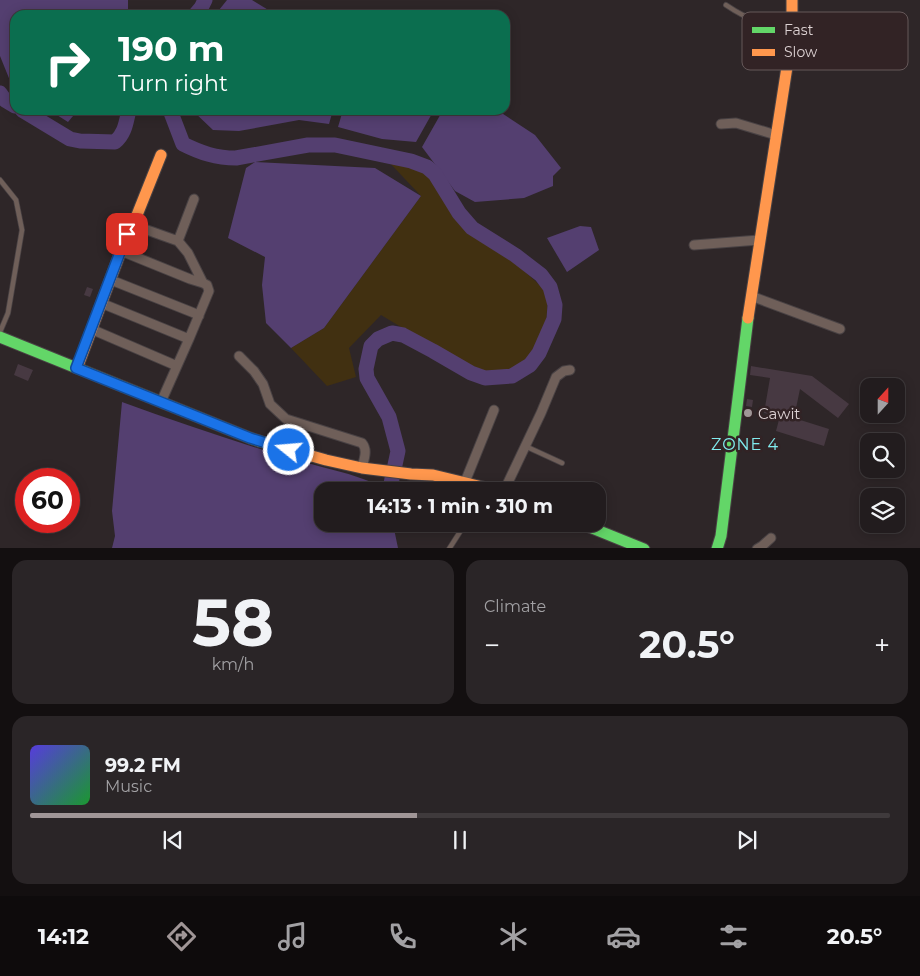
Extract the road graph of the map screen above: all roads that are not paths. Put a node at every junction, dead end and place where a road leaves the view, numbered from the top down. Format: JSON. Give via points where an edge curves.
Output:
{"nodes":[{"id":1,"x":726,"y":5,"type":"dead end"},
{"id":2,"x":742,"y":15,"type":"edge"},
{"id":3,"x":787,"y":70,"type":"edge"},
{"id":4,"x":721,"y":124,"type":"dead end"},
{"id":5,"x":776,"y":135,"type":"junction"},
{"id":6,"x":161,"y":155,"type":"dead end"},
{"id":7,"x":0,"y":180,"type":"edge"},
{"id":8,"x":194,"y":199,"type":"dead end"},
{"id":9,"x":133,"y":225,"type":"junction"},
{"id":10,"x":759,"y":240,"type":"junction"},
{"id":11,"x":178,"y":241,"type":"junction"},
{"id":12,"x":694,"y":245,"type":"dead end"},
{"id":13,"x":121,"y":251,"type":"junction"},
{"id":14,"x":111,"y":280,"type":"junction"},
{"id":15,"x":203,"y":283,"type":"junction"},
{"id":16,"x":751,"y":296,"type":"junction"},
{"id":17,"x":194,"y":298,"type":"dead end"},
{"id":18,"x":101,"y":303,"type":"junction"},
{"id":19,"x":204,"y":303,"type":"junction"},
{"id":20,"x":199,"y":316,"type":"junction"},
{"id":21,"x":840,"y":328,"type":"dead end"},
{"id":22,"x":92,"y":329,"type":"junction"},
{"id":23,"x":0,"y":332,"type":"edge"},
{"id":24,"x":0,"y":337,"type":"edge"},
{"id":25,"x":189,"y":339,"type":"junction"},
{"id":26,"x":239,"y":356,"type":"dead end"},
{"id":27,"x":177,"y":366,"type":"junction"},
{"id":28,"x":76,"y":368,"type":"junction"},
{"id":29,"x":570,"y":370,"type":"dead end"},
{"id":30,"x":161,"y":402,"type":"junction"},
{"id":31,"x":494,"y":410,"type":"dead end"},
{"id":32,"x":525,"y":446,"type":"junction"},
{"id":33,"x":562,"y":462,"type":"dead end"},
{"id":34,"x":362,"y":468,"type":"junction"},
{"id":35,"x":465,"y":482,"type":"joint"},
{"id":36,"x":508,"y":482,"type":"edge"},
{"id":37,"x":460,"y":532,"type":"edge"},
{"id":38,"x":603,"y":532,"type":"edge"},
{"id":39,"x":772,"y":538,"type":"dead end"},
{"id":40,"x":449,"y":548,"type":"edge"},
{"id":41,"x":644,"y":548,"type":"edge"},
{"id":42,"x":717,"y":548,"type":"edge"},
{"id":43,"x":757,"y":548,"type":"edge"}],
"edges":[{"from":1,"to":2,"type":"lane"},
{"from":3,"to":5,"type":"street"},
{"from":4,"to":5,"type":"street","via":[[736,123]]},
{"from":5,"to":10,"type":"street"},
{"from":6,"to":9,"type":"street"},
{"from":7,"to":23,"type":"lane","via":[[16,200],[22,230],[8,314]]},
{"from":8,"to":11,"type":"street"},
{"from":9,"to":11,"type":"street"},
{"from":9,"to":13,"type":"street"},
{"from":10,"to":12,"type":"street"},
{"from":10,"to":16,"type":"street"},
{"from":11,"to":15,"type":"street"},
{"from":13,"to":14,"type":"street"},
{"from":13,"to":15,"type":"street"},
{"from":14,"to":18,"type":"street"},
{"from":14,"to":20,"type":"street"},
{"from":15,"to":19,"type":"street","via":[[208,291]]},
{"from":16,"to":21,"type":"street"},
{"from":16,"to":42,"type":"street"},
{"from":17,"to":19,"type":"street"},
{"from":18,"to":22,"type":"street"},
{"from":18,"to":25,"type":"street"},
{"from":19,"to":20,"type":"street"},
{"from":20,"to":25,"type":"street"},
{"from":22,"to":27,"type":"street"},
{"from":22,"to":28,"type":"street"},
{"from":24,"to":28,"type":"street"},
{"from":25,"to":27,"type":"street"},
{"from":26,"to":34,"type":"street","via":[[254,371],[270,404],[286,419],[362,443],[366,451]]},
{"from":27,"to":30,"type":"street"},
{"from":28,"to":30,"type":"street"},
{"from":29,"to":32,"type":"street","via":[[564,370],[556,377]]},
{"from":30,"to":34,"type":"street","via":[[250,438]]},
{"from":31,"to":35,"type":"street"},
{"from":32,"to":33,"type":"lane"},
{"from":32,"to":36,"type":"street"},
{"from":34,"to":35,"type":"street","via":[[433,475]]},
{"from":37,"to":40,"type":"lane"},
{"from":38,"to":41,"type":"street"},
{"from":39,"to":43,"type":"street"}]}
